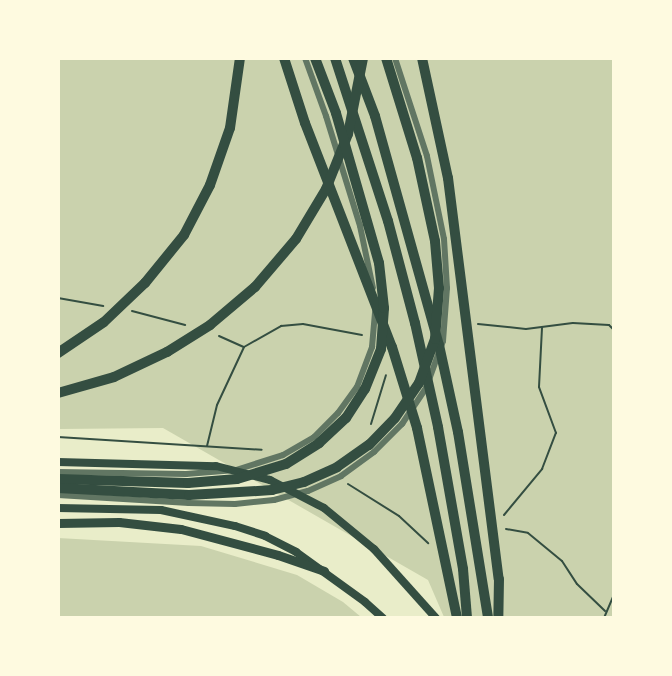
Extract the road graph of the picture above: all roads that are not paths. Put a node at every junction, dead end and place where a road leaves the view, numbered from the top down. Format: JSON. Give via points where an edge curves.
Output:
{"nodes":[{"id":1,"x":240,"y":58,"type":"edge"},
{"id":2,"x":284,"y":58,"type":"edge"},
{"id":3,"x":304,"y":58,"type":"edge"},
{"id":4,"x":315,"y":58,"type":"edge"},
{"id":5,"x":335,"y":58,"type":"edge"},
{"id":6,"x":353,"y":58,"type":"edge"},
{"id":7,"x":363,"y":58,"type":"edge"},
{"id":8,"x":386,"y":58,"type":"edge"},
{"id":9,"x":395,"y":58,"type":"edge"},
{"id":10,"x":422,"y":58,"type":"edge"},
{"id":11,"x":58,"y":352,"type":"edge"},
{"id":12,"x":58,"y":393,"type":"edge"},
{"id":13,"x":58,"y":462,"type":"edge"},
{"id":14,"x":58,"y":472,"type":"edge"},
{"id":15,"x":58,"y":479,"type":"edge"},
{"id":16,"x":58,"y":488,"type":"edge"},
{"id":17,"x":58,"y":495,"type":"edge"},
{"id":18,"x":58,"y":508,"type":"edge"},
{"id":19,"x":58,"y":523,"type":"edge"},
{"id":20,"x":324,"y":571,"type":"junction"},
{"id":21,"x":383,"y":618,"type":"edge"},
{"id":22,"x":436,"y":618,"type":"edge"},
{"id":23,"x":457,"y":618,"type":"edge"},
{"id":24,"x":467,"y":618,"type":"edge"},
{"id":25,"x":488,"y":618,"type":"edge"},
{"id":26,"x":498,"y":618,"type":"edge"}],
"edges":[{"from":1,"to":11,"type":"highway","via":[[230,128],[210,185],[184,235],[146,283],[104,322]]},
{"from":2,"to":23,"type":"highway","via":[[305,123],[392,347],[417,428]]},
{"from":3,"to":14,"type":"street","via":[[330,127],[371,272],[375,314],[372,347],[357,387],[314,437],[283,455],[236,470],[186,474]]},
{"from":4,"to":15,"type":"highway","via":[[336,113],[379,263],[384,308],[381,349],[365,389],[346,418],[319,443],[286,464],[237,479],[188,483]]},
{"from":5,"to":24,"type":"highway","via":[[388,221],[415,323],[438,427],[463,569]]},
{"from":6,"to":25,"type":"highway","via":[[375,116],[439,345],[458,432]]},
{"from":7,"to":12,"type":"highway","via":[[348,134],[326,189],[296,239],[255,287],[210,325],[167,352],[114,377]]},
{"from":8,"to":16,"type":"highway","via":[[417,158],[435,241],[439,288],[435,339],[419,383],[395,418],[369,445],[337,467],[304,482],[272,490],[189,495]]},
{"from":9,"to":17,"type":"street","via":[[427,156],[444,239],[447,288],[443,341],[426,388],[402,424],[374,452],[341,476],[274,500],[189,503]]},
{"from":10,"to":26,"type":"highway","via":[[447,178],[499,579]]},
{"from":13,"to":22,"type":"main road","via":[[216,466],[270,480],[324,508],[374,549]]},
{"from":18,"to":20,"type":"main road","via":[[161,510],[235,526],[265,536]]},
{"from":19,"to":20,"type":"main road","via":[[151,524],[230,541]]},
{"from":20,"to":21,"type":"main road"}]}
